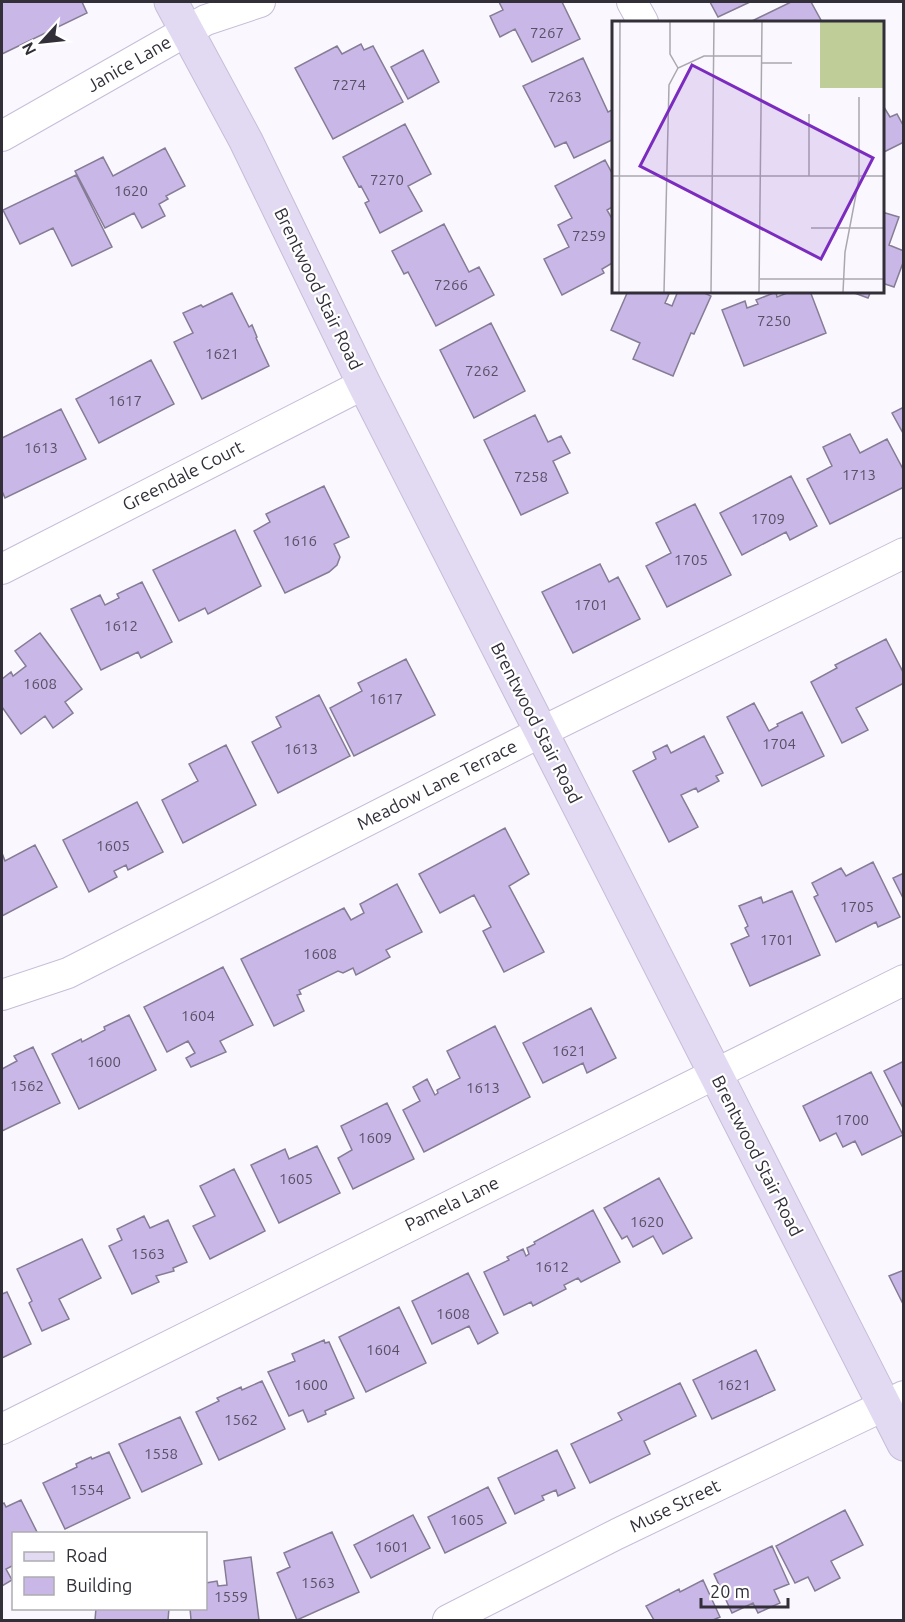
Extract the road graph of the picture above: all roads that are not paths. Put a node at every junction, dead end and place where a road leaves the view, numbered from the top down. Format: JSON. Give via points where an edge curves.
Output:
{"nodes":[{"id":1,"x":171,"y":2,"type":"edge"},
{"id":2,"x":260,"y":2,"type":"edge"},
{"id":3,"x":632,"y":2,"type":"edge"},
{"id":4,"x":642,"y":21,"type":"edge"},
{"id":5,"x":187,"y":31,"type":"junction"},
{"id":6,"x":2,"y":136,"type":"edge"},
{"id":7,"x":364,"y":384,"type":"junction"},
{"id":8,"x":903,"y":553,"type":"edge"},
{"id":9,"x":2,"y":569,"type":"edge"},
{"id":10,"x":541,"y":732,"type":"junction"},
{"id":11,"x":903,"y":980,"type":"edge"},
{"id":12,"x":2,"y":995,"type":"edge"},
{"id":13,"x":715,"y":1074,"type":"junction"},
{"id":14,"x":894,"y":1401,"type":"edge"},
{"id":15,"x":2,"y":1429,"type":"edge"},
{"id":16,"x":903,"y":1444,"type":"edge"},
{"id":17,"x":448,"y":1620,"type":"edge"}],
"edges":[{"from":1,"to":5,"type":"main road","name":"Brentwood Stair Road"},
{"from":2,"to":5,"type":"street","name":"Janice Lane"},
{"from":3,"to":4,"type":"street"},
{"from":5,"to":6,"type":"street","name":"Janice Lane"},
{"from":5,"to":7,"type":"main road","name":"Brentwood Stair Road","via":[[246,141]]},
{"from":7,"to":9,"type":"street","name":"Greendale Court"},
{"from":7,"to":10,"type":"main road","name":"Brentwood Stair Road"},
{"from":8,"to":10,"type":"street","name":"Meadow Lane Terrace"},
{"from":10,"to":12,"type":"street","name":"Meadow Lane Terrace","via":[[68,973]]},
{"from":10,"to":13,"type":"main road","name":"Brentwood Stair Road"},
{"from":11,"to":13,"type":"street","name":"Pamela Lane"},
{"from":13,"to":14,"type":"main road","name":"Brentwood Stair Road"},
{"from":13,"to":15,"type":"street","name":"Pamela Lane"},
{"from":14,"to":16,"type":"main road","name":"Brentwood Stair Road"},
{"from":14,"to":17,"type":"street","name":"Muse Street","via":[[616,1534]]}]}
